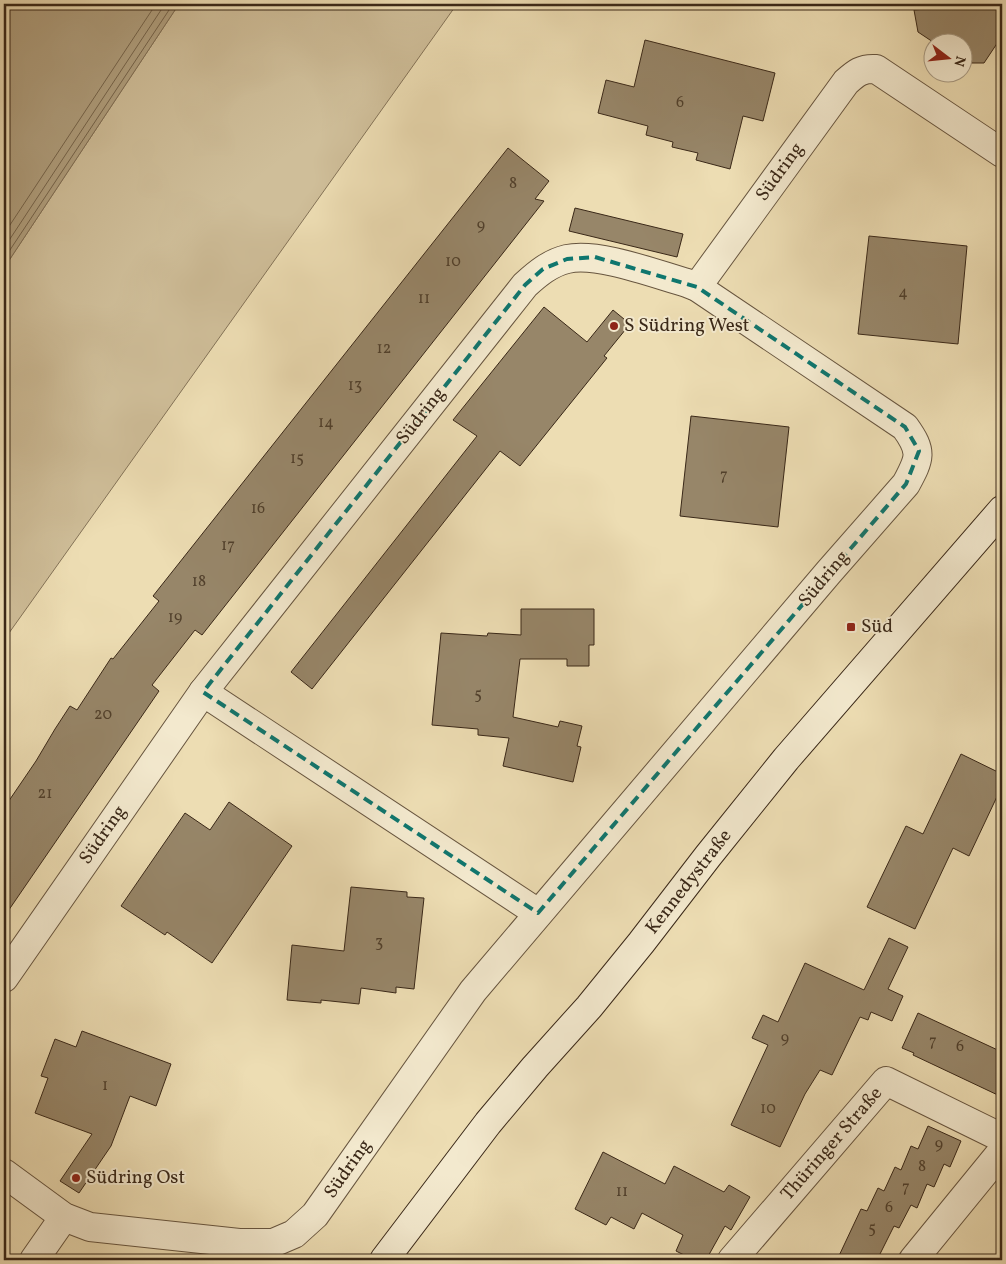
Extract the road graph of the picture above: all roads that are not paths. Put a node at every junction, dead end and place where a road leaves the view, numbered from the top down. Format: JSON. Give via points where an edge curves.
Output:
{"nodes":[{"id":1,"x":1002,"y":153,"type":"edge"},
{"id":2,"x":697,"y":288,"type":"junction"},
{"id":3,"x":1002,"y":510,"type":"edge"},
{"id":4,"x":203,"y":692,"type":"junction"},
{"id":5,"x":538,"y":913,"type":"junction"},
{"id":6,"x":4,"y":978,"type":"edge"},
{"id":7,"x":1002,"y":1138,"type":"edge"},
{"id":8,"x":1002,"y":1150,"type":"edge"},
{"id":9,"x":4,"y":1173,"type":"edge"},
{"id":10,"x":64,"y":1217,"type":"junction"},
{"id":11,"x":34,"y":1260,"type":"edge"},
{"id":12,"x":384,"y":1260,"type":"edge"},
{"id":13,"x":732,"y":1260,"type":"edge"},
{"id":14,"x":913,"y":1260,"type":"edge"}],
"edges":[{"from":1,"to":2,"type":"street","name":"Südring","via":[[876,69],[866,68],[846,82]]},
{"from":2,"to":4,"type":"street","name":"Südring","via":[[595,257],[566,259],[543,269],[518,293]]},
{"from":2,"to":5,"type":"street","name":"Südring","via":[[905,427],[918,451],[915,468],[906,484]]},
{"from":3,"to":12,"type":"street","name":"Kennedystraße","via":[[786,759],[590,1007],[488,1123]]},
{"from":4,"to":5,"type":"street"},
{"from":4,"to":6,"type":"street","name":"Südring"},
{"from":5,"to":10,"type":"street","name":"Südring","via":[[473,991],[315,1215],[294,1234],[273,1242],[239,1243],[90,1227]]},
{"from":7,"to":13,"type":"street","name":"Thüringer Straße","via":[[886,1081]]},
{"from":8,"to":14,"type":"street"},
{"from":9,"to":10,"type":"street","name":"Südring"},
{"from":10,"to":11,"type":"street"}]}
